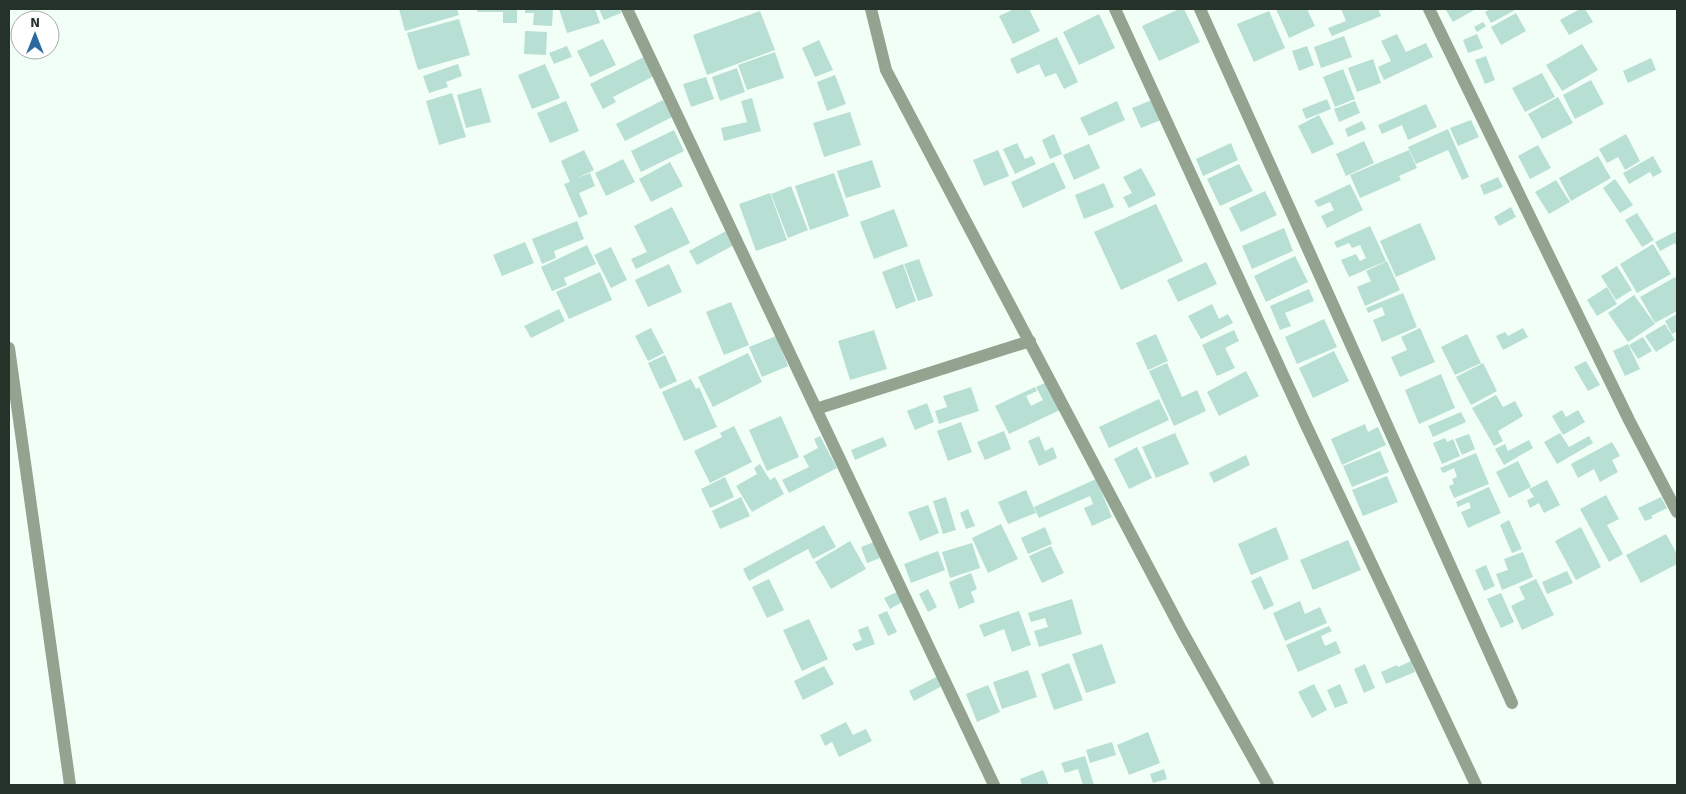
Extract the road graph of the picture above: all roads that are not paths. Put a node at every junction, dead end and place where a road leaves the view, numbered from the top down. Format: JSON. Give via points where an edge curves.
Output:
{"nodes":[{"id":1,"x":627,"y":9,"type":"edge"},
{"id":2,"x":871,"y":9,"type":"edge"},
{"id":3,"x":1114,"y":9,"type":"edge"},
{"id":4,"x":1200,"y":9,"type":"edge"},
{"id":5,"x":1429,"y":9,"type":"edge"},
{"id":6,"x":1030,"y":342,"type":"junction"},
{"id":7,"x":9,"y":348,"type":"edge"},
{"id":8,"x":816,"y":409,"type":"junction"},
{"id":9,"x":1677,"y":512,"type":"edge"},
{"id":10,"x":1512,"y":703,"type":"dead end"},
{"id":11,"x":70,"y":785,"type":"edge"},
{"id":12,"x":994,"y":785,"type":"edge"},
{"id":13,"x":1268,"y":785,"type":"edge"},
{"id":14,"x":1476,"y":785,"type":"edge"}],
"edges":[{"from":1,"to":8,"type":"street"},
{"from":2,"to":6,"type":"street","via":[[886,70]]},
{"from":3,"to":14,"type":"street"},
{"from":4,"to":10,"type":"street"},
{"from":5,"to":9,"type":"street"},
{"from":6,"to":8,"type":"street"},
{"from":6,"to":13,"type":"street","via":[[1182,631]]},
{"from":7,"to":11,"type":"street"},
{"from":8,"to":12,"type":"street"}]}
